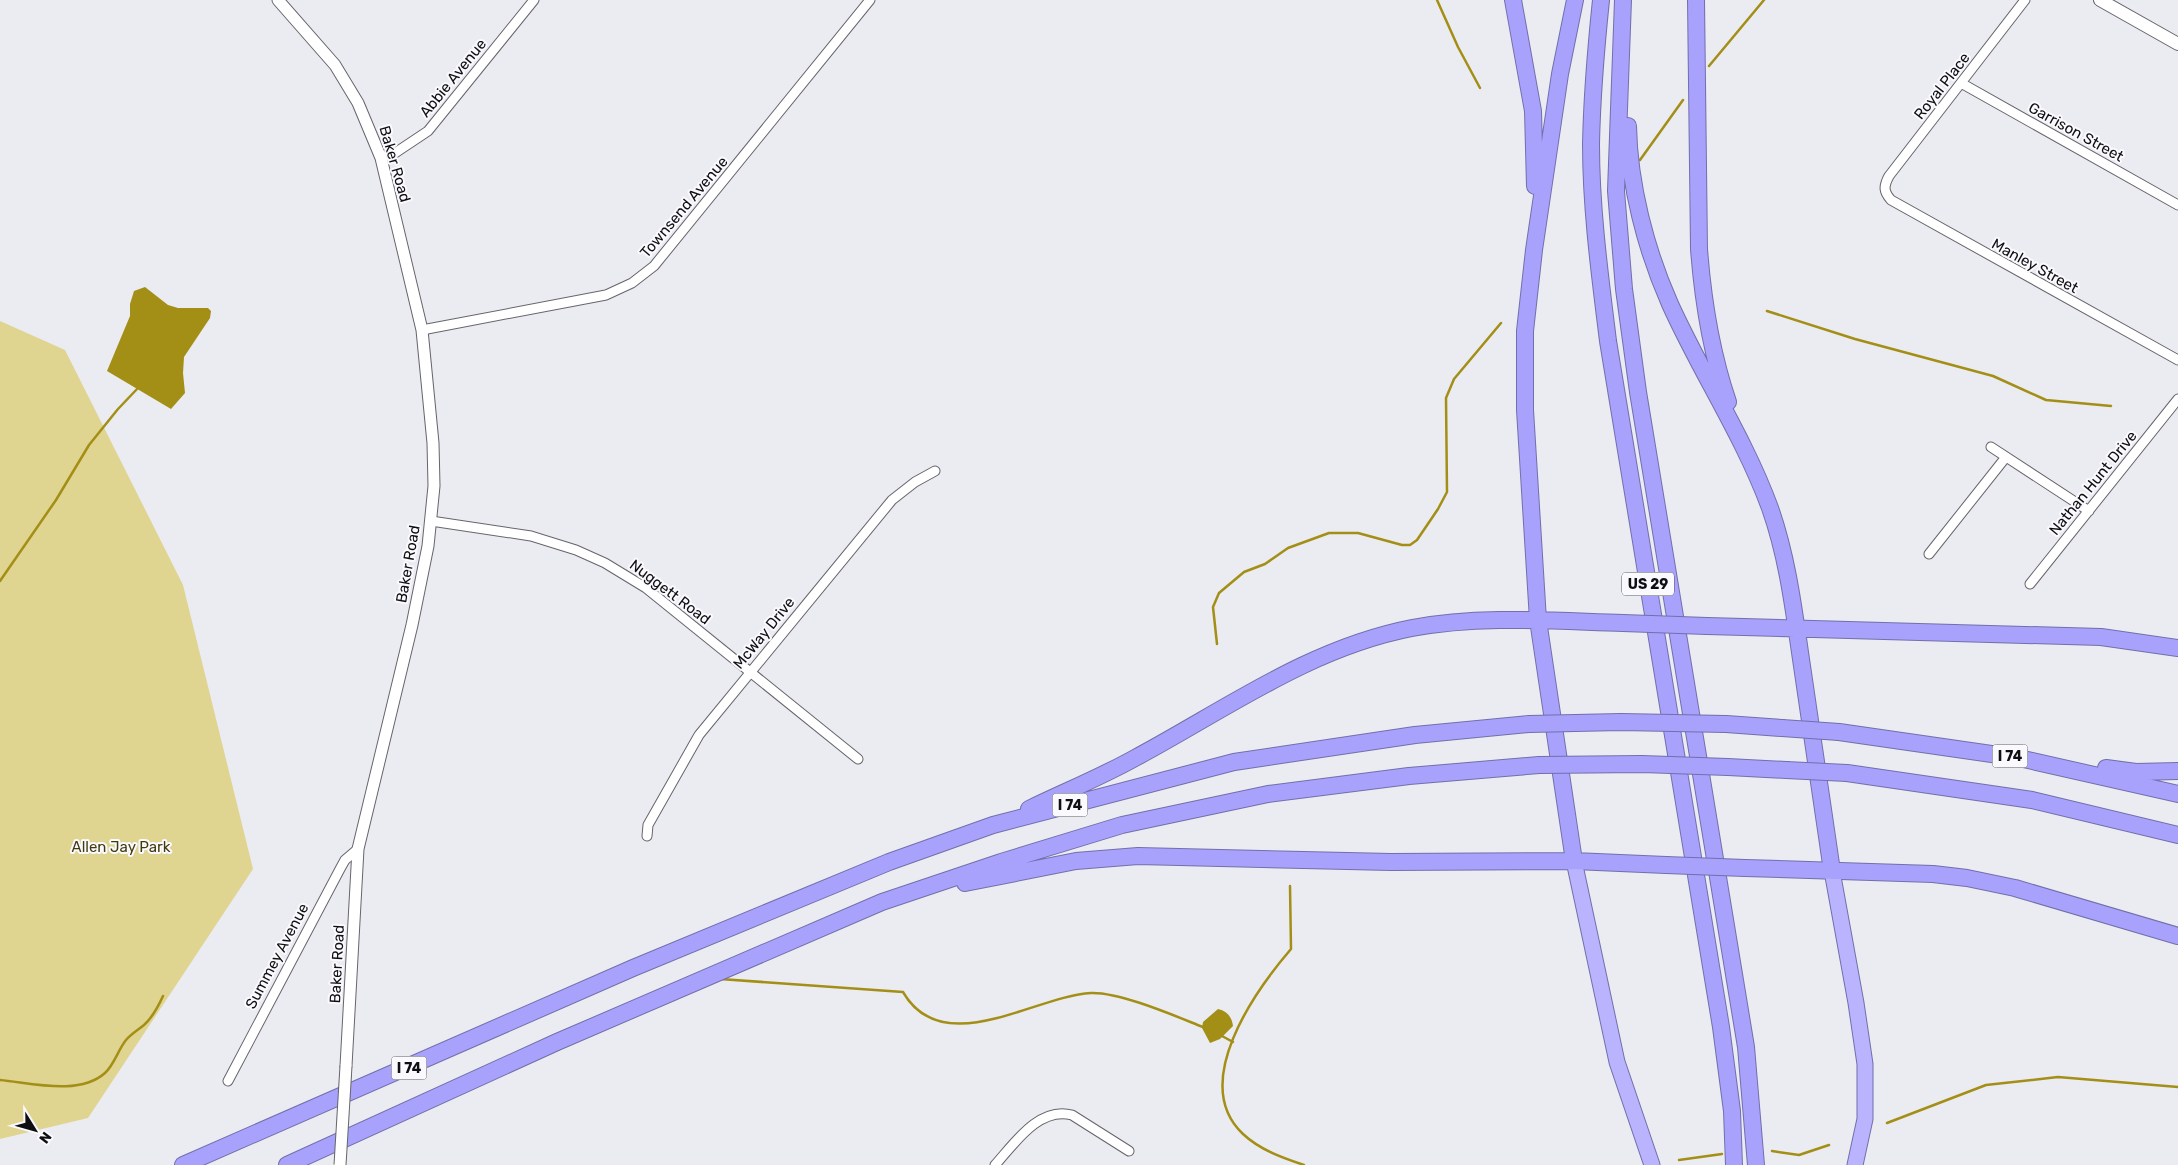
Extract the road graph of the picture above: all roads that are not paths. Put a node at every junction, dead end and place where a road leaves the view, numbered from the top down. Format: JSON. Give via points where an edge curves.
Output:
{"nodes":[{"id":1,"x":278,"y":0,"type":"edge"},
{"id":2,"x":534,"y":0,"type":"edge"},
{"id":3,"x":870,"y":0,"type":"edge"},
{"id":4,"x":1513,"y":0,"type":"edge"},
{"id":5,"x":1575,"y":0,"type":"edge"},
{"id":6,"x":1601,"y":0,"type":"edge"},
{"id":7,"x":1623,"y":0,"type":"edge"},
{"id":8,"x":1696,"y":0,"type":"edge"},
{"id":9,"x":2026,"y":0,"type":"edge"},
{"id":10,"x":2100,"y":0,"type":"edge"},
{"id":11,"x":1621,"y":34,"type":"junction"},
{"id":12,"x":2178,"y":44,"type":"edge"},
{"id":13,"x":1962,"y":83,"type":"junction"},
{"id":14,"x":381,"y":158,"type":"junction"},
{"id":15,"x":1885,"y":190,"type":"joint"},
{"id":16,"x":2178,"y":205,"type":"edge"},
{"id":17,"x":1534,"y":250,"type":"junction"},
{"id":18,"x":422,"y":330,"type":"junction"},
{"id":19,"x":2178,"y":360,"type":"edge"},
{"id":20,"x":2178,"y":399,"type":"edge"},
{"id":21,"x":1991,"y":447,"type":"dead end"},
{"id":22,"x":1747,"y":456,"type":"junction"},
{"id":23,"x":2006,"y":457,"type":"junction"},
{"id":24,"x":935,"y":471,"type":"dead end"},
{"id":25,"x":2089,"y":510,"type":"junction"},
{"id":26,"x":431,"y":520,"type":"junction"},
{"id":27,"x":1929,"y":554,"type":"dead end"},
{"id":28,"x":2030,"y":584,"type":"dead end"},
{"id":29,"x":1538,"y":620,"type":"junction"},
{"id":30,"x":1796,"y":628,"type":"junction"},
{"id":31,"x":2178,"y":648,"type":"edge"},
{"id":32,"x":751,"y":672,"type":"junction"},
{"id":33,"x":2019,"y":758,"type":"junction"},
{"id":34,"x":858,"y":759,"type":"dead end"},
{"id":35,"x":2178,"y":771,"type":"edge"},
{"id":36,"x":2178,"y":794,"type":"edge"},
{"id":37,"x":993,"y":826,"type":"junction"},
{"id":38,"x":2145,"y":826,"type":"junction"},
{"id":39,"x":2178,"y":835,"type":"edge"},
{"id":40,"x":647,"y":836,"type":"dead end"},
{"id":41,"x":2178,"y":842,"type":"edge"},
{"id":42,"x":358,"y":849,"type":"junction"},
{"id":43,"x":1574,"y":861,"type":"junction"},
{"id":44,"x":1832,"y":871,"type":"junction"},
{"id":45,"x":882,"y":902,"type":"junction"},
{"id":46,"x":2178,"y":936,"type":"edge"},
{"id":47,"x":228,"y":1081,"type":"dead end"},
{"id":48,"x":1129,"y":1151,"type":"dead end"},
{"id":49,"x":183,"y":1165,"type":"edge"},
{"id":50,"x":287,"y":1165,"type":"edge"},
{"id":51,"x":340,"y":1165,"type":"edge"},
{"id":52,"x":995,"y":1165,"type":"edge"},
{"id":53,"x":1652,"y":1165,"type":"edge"},
{"id":54,"x":1734,"y":1165,"type":"edge"},
{"id":55,"x":1756,"y":1165,"type":"edge"},
{"id":56,"x":1855,"y":1165,"type":"edge"}],
"edges":[{"from":1,"to":14,"type":"street","name":"Baker Road","via":[[335,65],[358,103]]},
{"from":2,"to":14,"type":"street","name":"Abbie Avenue","via":[[428,131],[395,153]]},
{"from":3,"to":18,"type":"street","name":"Townsend Avenue","via":[[654,266],[632,283],[606,295]]},
{"from":4,"to":17,"type":"highway","via":[[1533,111]]},
{"from":5,"to":17,"type":"highway","via":[[1560,74]]},
{"from":6,"to":54,"type":"highway","number":"US 29","via":[[1591,145],[1602,297],[1721,1027],[1732,1111]]},
{"from":7,"to":11,"type":"highway","number":"US 29"},
{"from":8,"to":22,"type":"highway","via":[[1702,287],[1709,336]]},
{"from":9,"to":13,"type":"street","name":"Royal Place"},
{"from":10,"to":12,"type":"main road"},
{"from":11,"to":22,"type":"highway","via":[[1627,64],[1628,147],[1651,252],[1670,304]]},
{"from":11,"to":55,"type":"highway","number":"US 29","via":[[1616,191],[1624,289],[1638,392],[1746,1047]]},
{"from":13,"to":15,"type":"street","name":"Royal Place","via":[[1889,176]]},
{"from":13,"to":16,"type":"street","name":"Garrison Street"},
{"from":14,"to":18,"type":"street","name":"Baker Road"},
{"from":15,"to":19,"type":"street","name":"Manley Street","via":[[1891,200]]},
{"from":17,"to":29,"type":"highway","via":[[1525,331],[1525,410]]},
{"from":18,"to":26,"type":"street","name":"Baker Road","via":[[433,443]]},
{"from":20,"to":25,"type":"street","name":"Nathan Hunt Drive"},
{"from":21,"to":23,"type":"street"},
{"from":22,"to":30,"type":"highway","via":[[1778,532]]},
{"from":23,"to":25,"type":"street"},
{"from":23,"to":27,"type":"street"},
{"from":24,"to":32,"type":"street","name":"McWay Drive","via":[[892,500]]},
{"from":25,"to":28,"type":"street","name":"Nathan Hunt Drive"},
{"from":26,"to":32,"type":"street","name":"Nuggett Road","via":[[531,536],[605,563],[646,588]]},
{"from":26,"to":42,"type":"street","name":"Baker Road","via":[[414,616]]},
{"from":29,"to":30,"type":"highway","bridge":true},
{"from":29,"to":37,"type":"highway","via":[[1470,620],[1411,628],[1357,642],[1289,671],[1134,759]]},
{"from":29,"to":43,"type":"highway"},
{"from":30,"to":31,"type":"highway","via":[[2101,637]]},
{"from":30,"to":44,"type":"highway"},
{"from":32,"to":34,"type":"street","name":"Nuggett Road"},
{"from":32,"to":40,"type":"street","name":"McWay Drive","via":[[686,757],[648,825]]},
{"from":33,"to":35,"type":"highway","via":[[2136,772]]},
{"from":33,"to":36,"type":"highway","number":"I 74"},
{"from":33,"to":37,"type":"highway","number":"I 74","bridge":true,"via":[[1839,732],[1726,724],[1529,724],[1415,735],[1234,762]]},
{"from":37,"to":49,"type":"highway","number":"I 74","via":[[889,862],[634,968]]},
{"from":38,"to":39,"type":"highway","number":"I 74"},
{"from":38,"to":41,"type":"highway"},
{"from":38,"to":45,"type":"highway","number":"I 74","bridge":true,"via":[[2032,800],[1847,773],[1642,764],[1538,766],[1409,776],[1268,794],[1122,826]]},
{"from":42,"to":47,"type":"street","name":"Summey Avenue","via":[[340,868]]},
{"from":42,"to":51,"type":"street","name":"Baker Road","bridge":true},
{"from":43,"to":44,"type":"highway","bridge":true},
{"from":43,"to":45,"type":"highway","via":[[1391,862],[1138,856],[1076,861]]},
{"from":43,"to":53,"type":"highway","via":[[1617,1062]]},
{"from":44,"to":46,"type":"highway","via":[[1967,878],[2016,888]]},
{"from":44,"to":56,"type":"highway","via":[[1865,1064],[1865,1119]]},
{"from":45,"to":50,"type":"highway","number":"I 74","via":[[557,1042]]},
{"from":48,"to":52,"type":"street","via":[[1065,1113],[1046,1116]]}]}
